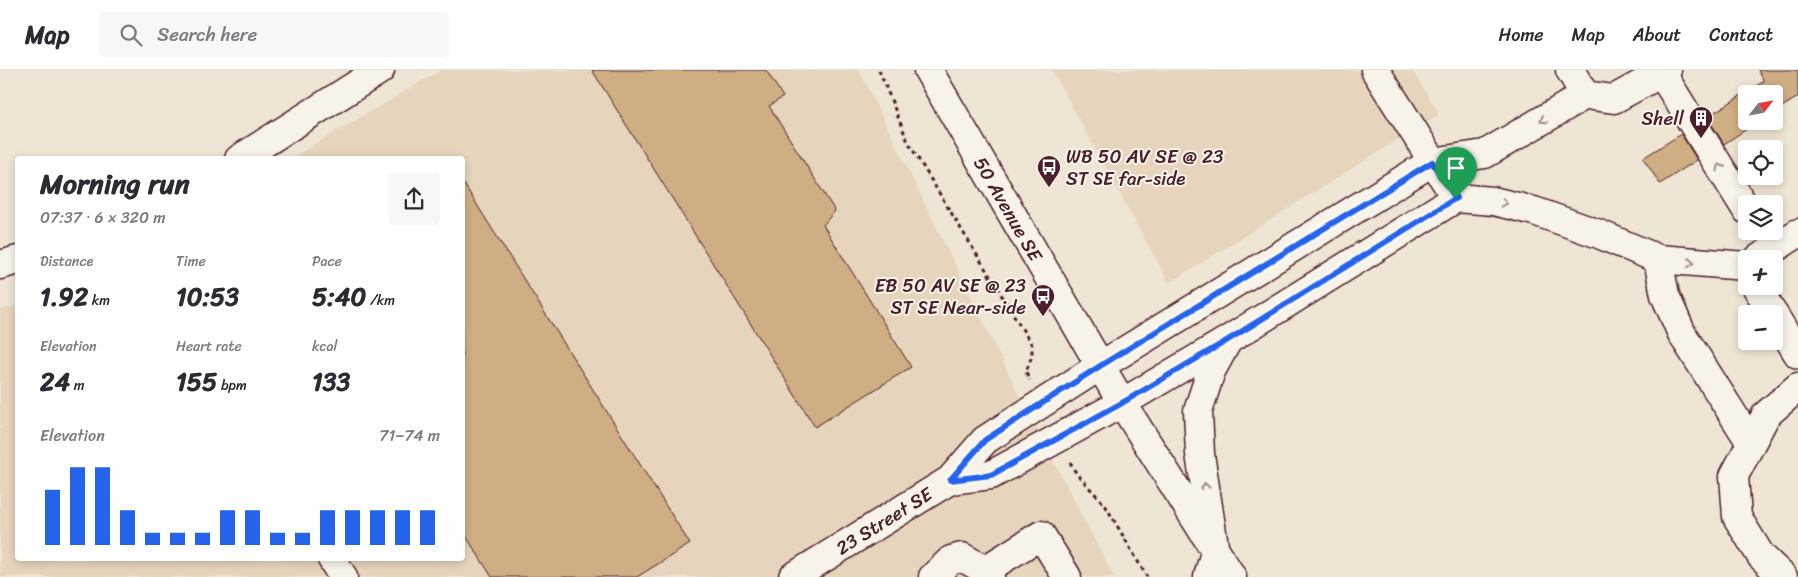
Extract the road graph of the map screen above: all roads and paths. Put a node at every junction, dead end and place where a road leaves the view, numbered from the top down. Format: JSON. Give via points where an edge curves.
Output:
{"nodes":[{"id":1,"x":380,"y":70,"type":"edge"},
{"id":2,"x":879,"y":70,"type":"edge"},
{"id":3,"x":928,"y":70,"type":"edge"},
{"id":4,"x":1375,"y":70,"type":"edge"},
{"id":5,"x":1570,"y":70,"type":"edge"},
{"id":6,"x":1665,"y":72,"type":"edge"},
{"id":7,"x":1585,"y":95,"type":"junction"},
{"id":8,"x":244,"y":156,"type":"edge"},
{"id":9,"x":1432,"y":162,"type":"junction"},
{"id":10,"x":1738,"y":195,"type":"edge"},
{"id":11,"x":1456,"y":198,"type":"junction"},
{"id":12,"x":1798,"y":232,"type":"edge"},
{"id":13,"x":1771,"y":250,"type":"edge"},
{"id":14,"x":1658,"y":260,"type":"junction"},
{"id":15,"x":15,"y":261,"type":"edge"},
{"id":16,"x":1738,"y":261,"type":"edge"},
{"id":17,"x":0,"y":265,"type":"edge"},
{"id":18,"x":1783,"y":329,"type":"edge"},
{"id":19,"x":1228,"y":340,"type":"junction"},
{"id":20,"x":1798,"y":354,"type":"edge"},
{"id":21,"x":1100,"y":366,"type":"junction"},
{"id":22,"x":1026,"y":372,"type":"dead end"},
{"id":23,"x":1798,"y":387,"type":"edge"},
{"id":24,"x":1122,"y":403,"type":"junction"},
{"id":25,"x":1751,"y":443,"type":"junction"},
{"id":26,"x":1076,"y":473,"type":"dead end"},
{"id":27,"x":950,"y":480,"type":"junction"},
{"id":28,"x":1215,"y":552,"type":"junction"},
{"id":29,"x":333,"y":561,"type":"edge"},
{"id":30,"x":987,"y":573,"type":"edge"},
{"id":31,"x":343,"y":577,"type":"edge"},
{"id":32,"x":793,"y":577,"type":"edge"},
{"id":33,"x":933,"y":577,"type":"edge"},
{"id":34,"x":1067,"y":577,"type":"edge"},
{"id":35,"x":1147,"y":577,"type":"edge"},
{"id":36,"x":1208,"y":577,"type":"edge"},
{"id":37,"x":1232,"y":577,"type":"edge"},
{"id":38,"x":1783,"y":577,"type":"edge"}],
"edges":[{"from":1,"to":8,"type":"street"},
{"from":2,"to":22,"type":"path","via":[[908,142],[1032,345]]},
{"from":3,"to":21,"type":"street","name":"50 Avenue SE"},
{"from":4,"to":9,"type":"street"},
{"from":5,"to":7,"type":"street"},
{"from":6,"to":7,"type":"street","via":[[1614,99]]},
{"from":10,"to":6,"type":"street","one_way":true},
{"from":7,"to":9,"type":"street","one_way":true,"via":[[1485,154]]},
{"from":9,"to":11,"type":"street"},
{"from":9,"to":21,"type":"street","name":"23 Street SE"},
{"from":11,"to":14,"type":"street","one_way":true,"via":[[1493,201],[1534,211]]},
{"from":11,"to":19,"type":"street","name":"23 Street SE"},
{"from":12,"to":13,"type":"street"},
{"from":14,"to":16,"type":"street","one_way":true},
{"from":14,"to":25,"type":"street","via":[[1664,296],[1682,334]]},
{"from":15,"to":17,"type":"street"},
{"from":18,"to":20,"type":"street"},
{"from":19,"to":24,"type":"street","name":"23 Street SE"},
{"from":28,"to":19,"type":"street","one_way":true,"via":[[1200,454],[1198,411],[1211,371]]},
{"from":21,"to":24,"type":"street","name":"50 Avenue SE"},
{"from":21,"to":27,"type":"street","name":"23 Street SE","via":[[985,440]]},
{"from":23,"to":25,"type":"street","via":[[1766,415]]},
{"from":24,"to":27,"type":"street","name":"23 Street SE","via":[[991,475]]},
{"from":24,"to":28,"type":"street","name":"50 Avenue SE"},
{"from":25,"to":38,"type":"street","via":[[1734,476],[1737,517],[1760,556]]},
{"from":26,"to":35,"type":"path","via":[[1105,505]]},
{"from":27,"to":32,"type":"street","name":"23 Street SE"},
{"from":28,"to":36,"type":"street"},
{"from":28,"to":37,"type":"street","name":"50 Avenue SE"},
{"from":29,"to":31,"type":"street"},
{"from":30,"to":33,"type":"street","via":[[962,557],[950,560]]},
{"from":30,"to":34,"type":"street","via":[[1041,535]]}]}
